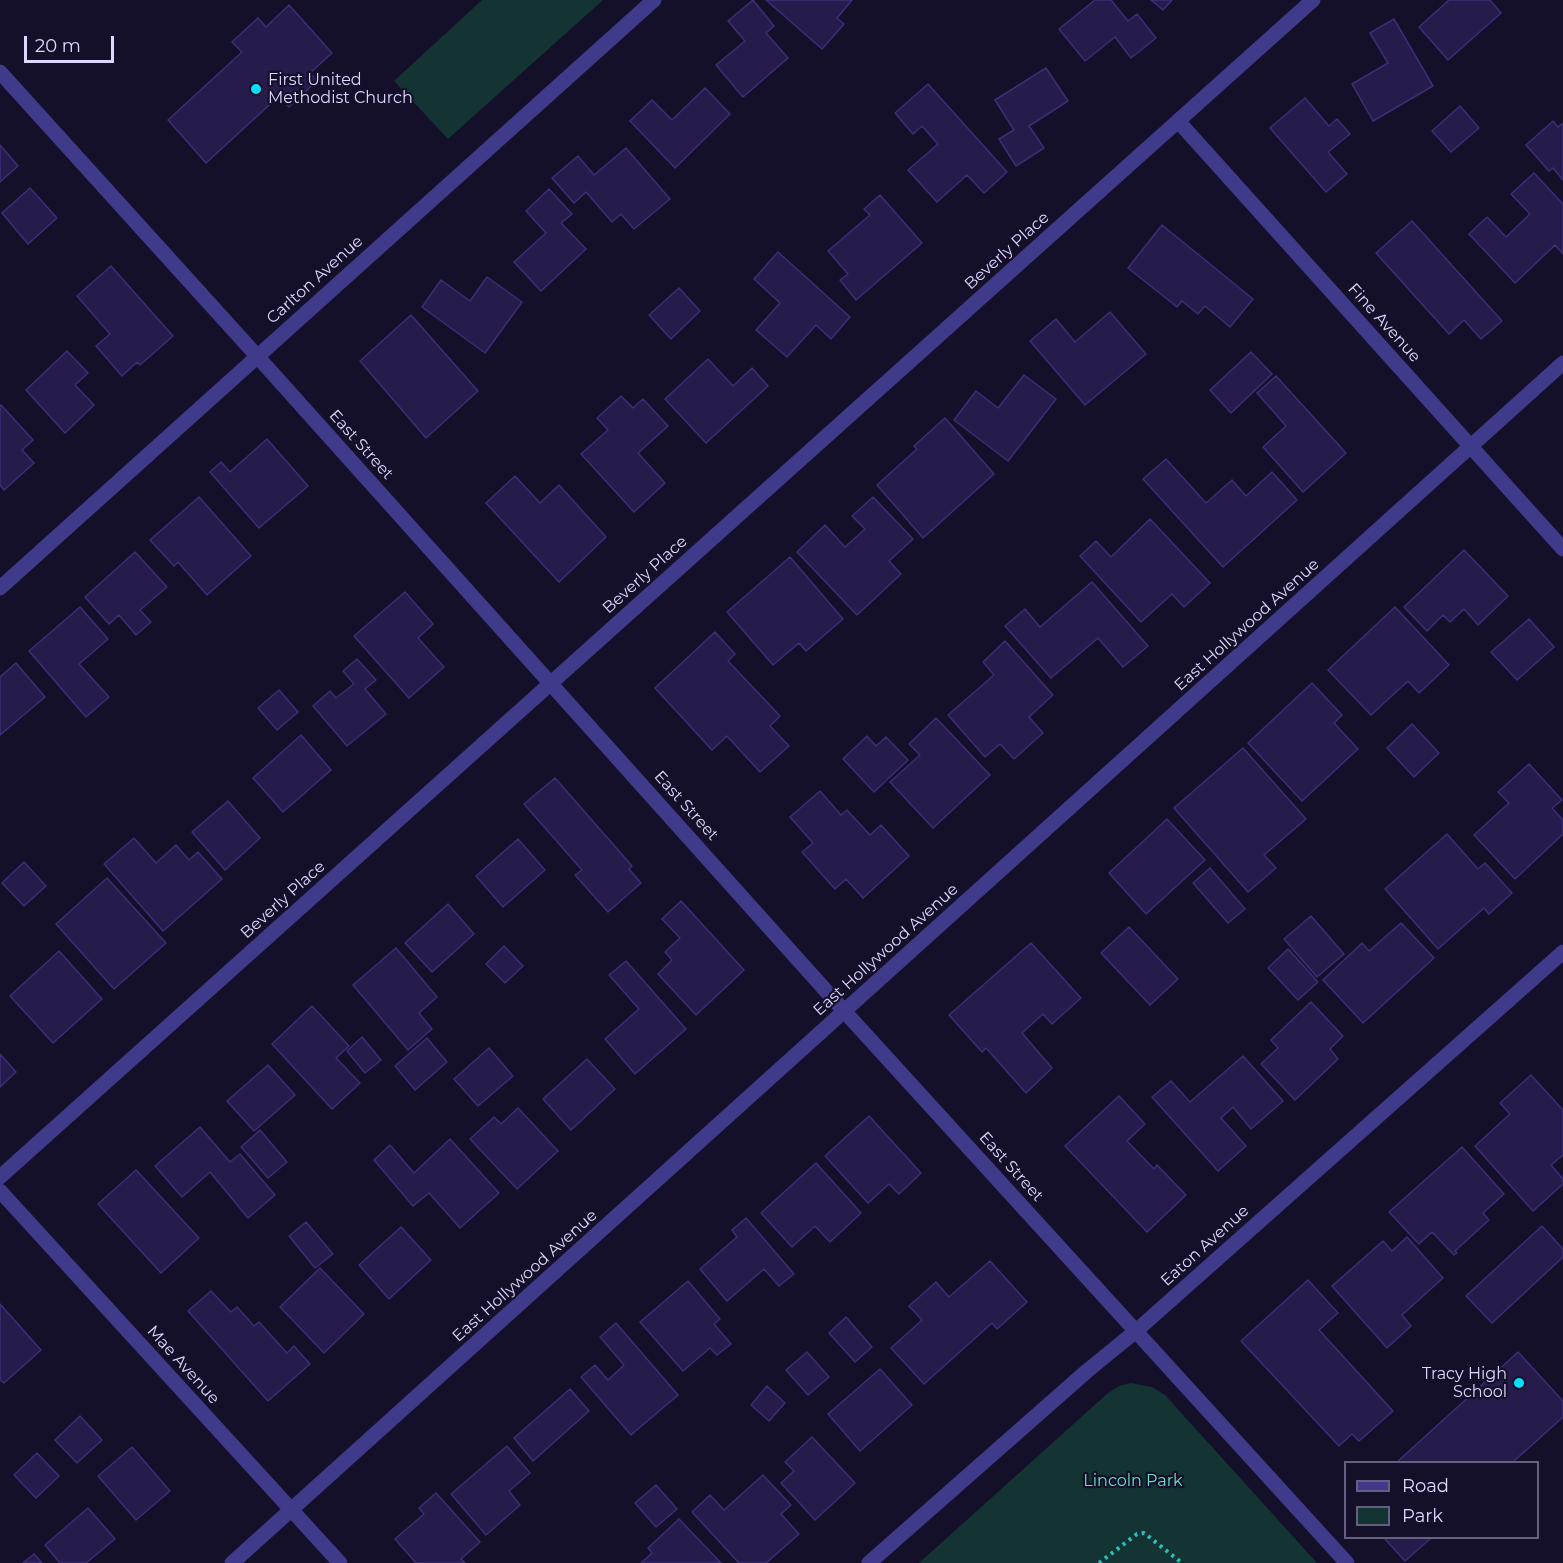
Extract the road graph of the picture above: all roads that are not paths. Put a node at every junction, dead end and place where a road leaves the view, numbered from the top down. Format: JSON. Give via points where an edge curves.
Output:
{"nodes":[{"id":1,"x":654,"y":0,"type":"edge"},
{"id":2,"x":1313,"y":0,"type":"edge"},
{"id":3,"x":0,"y":72,"type":"edge"},
{"id":4,"x":1178,"y":122,"type":"junction"},
{"id":5,"x":257,"y":356,"type":"junction"},
{"id":6,"x":1563,"y":363,"type":"edge"},
{"id":7,"x":1471,"y":447,"type":"junction"},
{"id":8,"x":1563,"y":549,"type":"edge"},
{"id":9,"x":0,"y":588,"type":"edge"},
{"id":10,"x":551,"y":683,"type":"junction"},
{"id":11,"x":1563,"y":952,"type":"edge"},
{"id":12,"x":845,"y":1012,"type":"junction"},
{"id":13,"x":0,"y":1177,"type":"edge"},
{"id":14,"x":0,"y":1191,"type":"edge"},
{"id":15,"x":1136,"y":1331,"type":"junction"},
{"id":16,"x":291,"y":1510,"type":"junction"},
{"id":17,"x":232,"y":1563,"type":"edge"},
{"id":18,"x":340,"y":1563,"type":"edge"},
{"id":19,"x":869,"y":1563,"type":"edge"},
{"id":20,"x":1347,"y":1563,"type":"edge"}],
"edges":[{"from":1,"to":5,"type":"street","name":"Carlton Avenue"},
{"from":2,"to":4,"type":"street","name":"Beverly Place"},
{"from":3,"to":5,"type":"street","name":"East Street"},
{"from":4,"to":7,"type":"street","name":"Fine Avenue"},
{"from":4,"to":10,"type":"street","name":"Beverly Place"},
{"from":5,"to":9,"type":"street","name":"Carlton Avenue"},
{"from":5,"to":10,"type":"street","name":"East Street"},
{"from":6,"to":7,"type":"street","name":"East Hollywood Avenue"},
{"from":7,"to":8,"type":"street","name":"Fine Avenue"},
{"from":7,"to":12,"type":"street","name":"East Hollywood Avenue"},
{"from":10,"to":12,"type":"street","name":"East Street"},
{"from":10,"to":13,"type":"street","name":"Beverly Place"},
{"from":11,"to":15,"type":"street","name":"Eaton Avenue"},
{"from":12,"to":15,"type":"street","name":"East Street"},
{"from":12,"to":16,"type":"street","name":"East Hollywood Avenue"},
{"from":14,"to":16,"type":"street","name":"Mae Avenue"},
{"from":15,"to":19,"type":"street","name":"Eaton Avenue"},
{"from":15,"to":20,"type":"street","name":"East Street"},
{"from":16,"to":17,"type":"street","name":"East Hollywood Avenue"},
{"from":16,"to":18,"type":"street","name":"Mae Avenue"}]}
